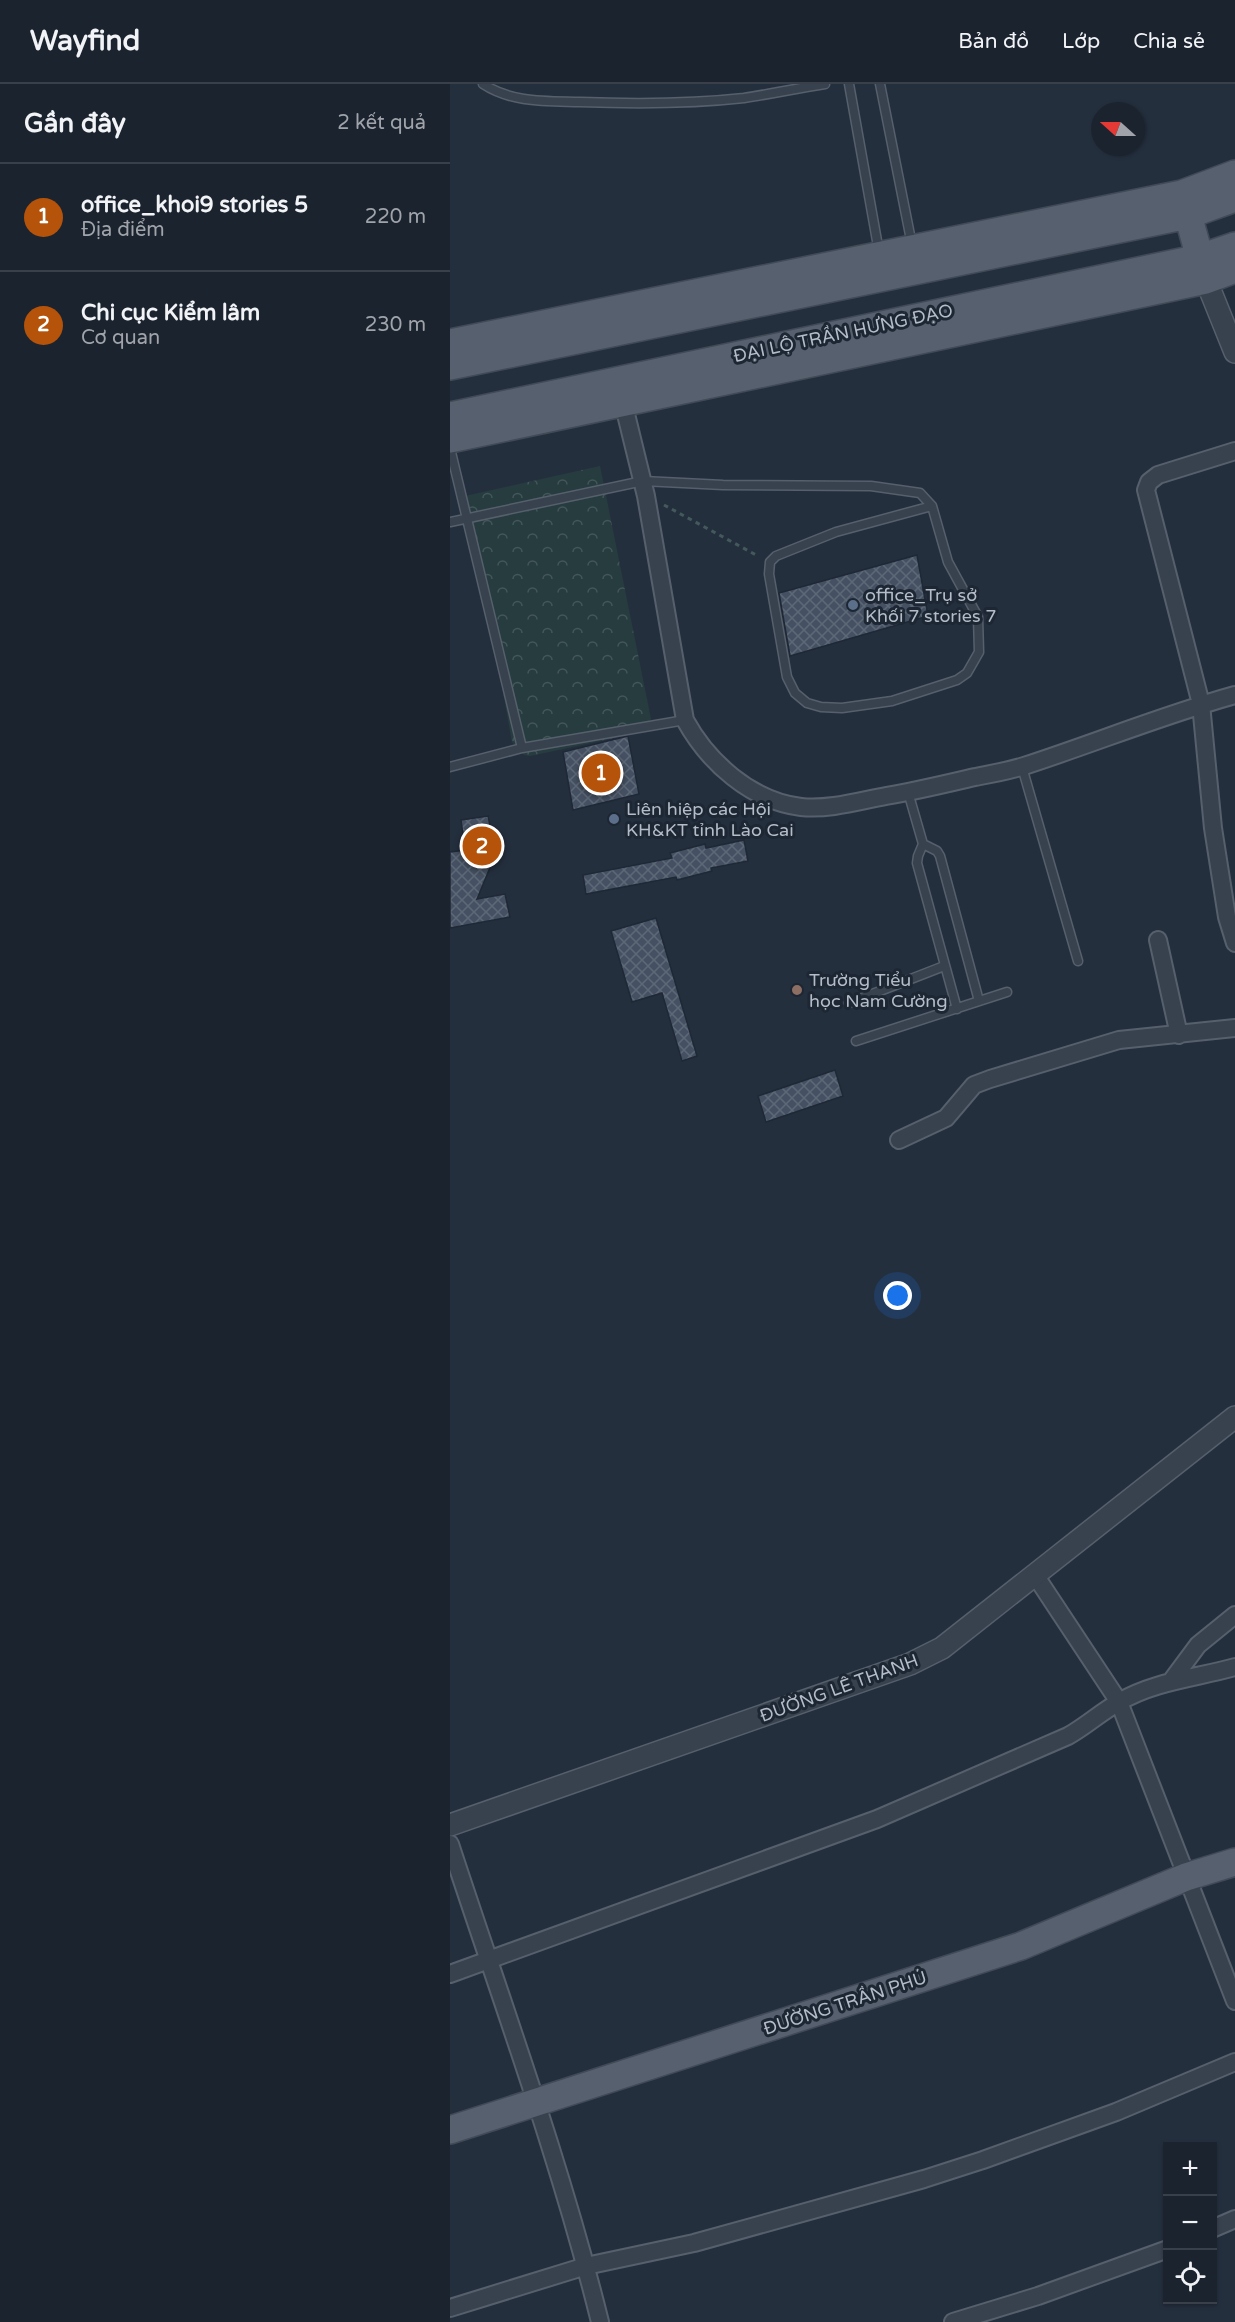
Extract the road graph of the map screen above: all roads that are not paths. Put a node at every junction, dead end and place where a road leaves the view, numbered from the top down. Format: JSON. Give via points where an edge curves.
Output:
{"nodes":[{"id":1,"x":483,"y":84,"type":"edge"},
{"id":2,"x":825,"y":84,"type":"edge"},
{"id":3,"x":849,"y":84,"type":"edge"},
{"id":4,"x":880,"y":84,"type":"edge"},
{"id":5,"x":1235,"y":174,"type":"edge"},
{"id":6,"x":1235,"y":198,"type":"edge"},
{"id":7,"x":1185,"y":204,"type":"junction"},
{"id":8,"x":1235,"y":246,"type":"edge"},
{"id":9,"x":913,"y":249,"type":"junction"},
{"id":10,"x":880,"y":255,"type":"junction"},
{"id":11,"x":1203,"y":269,"type":"junction"},
{"id":12,"x":1235,"y":269,"type":"edge"},
{"id":13,"x":450,"y":343,"type":"edge"},
{"id":14,"x":1235,"y":352,"type":"edge"},
{"id":15,"x":450,"y":366,"type":"edge"},
{"id":16,"x":623,"y":402,"type":"junction"},
{"id":17,"x":450,"y":416,"type":"edge"},
{"id":18,"x":450,"y":439,"type":"edge"},
{"id":19,"x":450,"y":447,"type":"edge"},
{"id":20,"x":1235,"y":451,"type":"edge"},
{"id":21,"x":645,"y":488,"type":"junction"},
{"id":22,"x":932,"y":506,"type":"junction"},
{"id":23,"x":466,"y":518,"type":"junction"},
{"id":24,"x":450,"y":522,"type":"edge"},
{"id":25,"x":1235,"y":694,"type":"edge"},
{"id":26,"x":1201,"y":704,"type":"junction"},
{"id":27,"x":685,"y":720,"type":"junction"},
{"id":28,"x":522,"y":748,"type":"junction"},
{"id":29,"x":450,"y":767,"type":"edge"},
{"id":30,"x":1022,"y":767,"type":"junction"},
{"id":31,"x":908,"y":792,"type":"junction"},
{"id":32,"x":923,"y":844,"type":"junction"},
{"id":33,"x":1158,"y":940,"type":"dead end"},
{"id":34,"x":1235,"y":943,"type":"edge"},
{"id":35,"x":1078,"y":961,"type":"dead end"},
{"id":36,"x":944,"y":966,"type":"junction"},
{"id":37,"x":1007,"y":992,"type":"dead end"},
{"id":38,"x":979,"y":1001,"type":"junction"},
{"id":39,"x":849,"y":1003,"type":"dead end"},
{"id":40,"x":957,"y":1009,"type":"junction"},
{"id":41,"x":1235,"y":1028,"type":"edge"},
{"id":42,"x":1179,"y":1035,"type":"junction"},
{"id":43,"x":856,"y":1041,"type":"dead end"},
{"id":44,"x":899,"y":1140,"type":"dead end"},
{"id":45,"x":1235,"y":1418,"type":"edge"},
{"id":46,"x":1035,"y":1575,"type":"junction"},
{"id":47,"x":1235,"y":1615,"type":"edge"},
{"id":48,"x":1235,"y":1667,"type":"edge"},
{"id":49,"x":1172,"y":1680,"type":"junction"},
{"id":50,"x":1119,"y":1702,"type":"junction"},
{"id":51,"x":450,"y":1825,"type":"edge"},
{"id":52,"x":450,"y":1844,"type":"edge"},
{"id":53,"x":1235,"y":1862,"type":"edge"},
{"id":54,"x":1186,"y":1877,"type":"junction"},
{"id":55,"x":489,"y":1962,"type":"junction"},
{"id":56,"x":450,"y":1974,"type":"edge"},
{"id":57,"x":1235,"y":2001,"type":"edge"},
{"id":58,"x":1235,"y":2062,"type":"edge"},
{"id":59,"x":536,"y":2104,"type":"junction"},
{"id":60,"x":450,"y":2130,"type":"edge"},
{"id":61,"x":1235,"y":2219,"type":"edge"},
{"id":62,"x":1217,"y":2227,"type":"edge"},
{"id":63,"x":1164,"y":2250,"type":"edge"},
{"id":64,"x":586,"y":2266,"type":"junction"},
{"id":65,"x":450,"y":2308,"type":"edge"},
{"id":66,"x":600,"y":2322,"type":"edge"},
{"id":67,"x":953,"y":2322,"type":"edge"}],
"edges":[{"from":1,"to":2,"type":"lane","via":[[510,98],[603,103],[743,98]]},
{"from":3,"to":10,"type":"lane"},
{"from":4,"to":9,"type":"lane"},
{"from":5,"to":7,"type":"main road"},
{"from":6,"to":7,"type":"main road"},
{"from":7,"to":9,"type":"main road"},
{"from":7,"to":11,"type":"main road"},
{"from":7,"to":15,"type":"main road"},
{"from":8,"to":11,"type":"main road","name":"ĐẠI LỘ TRẦN HƯNG ĐẠO"},
{"from":9,"to":10,"type":"main road"},
{"from":10,"to":13,"type":"main road"},
{"from":11,"to":12,"type":"main road","name":"ĐẠI LỘ TRẦN HƯNG ĐẠO"},
{"from":11,"to":14,"type":"street"},
{"from":11,"to":16,"type":"main road","name":"ĐẠI LỘ TRẦN HƯNG ĐẠO"},
{"from":11,"to":17,"type":"main road","name":"ĐẠI LỘ TRẦN HƯNG ĐẠO"},
{"from":16,"to":18,"type":"main road","name":"ĐẠI LỘ TRẦN HƯNG ĐẠO"},
{"from":16,"to":21,"type":"street"},
{"from":19,"to":23,"type":"lane"},
{"from":20,"to":26,"type":"street","via":[[1158,475],[1146,490]]},
{"from":21,"to":22,"type":"lane","via":[[871,486],[920,493]]},
{"from":21,"to":23,"type":"lane"},
{"from":21,"to":27,"type":"street"},
{"from":22,"to":22,"type":"lane","via":[[948,562],[978,617],[979,652],[967,673],[868,706],[821,707],[807,703],[795,693],[788,677],[770,562],[836,532]]},
{"from":23,"to":24,"type":"lane"},
{"from":23,"to":28,"type":"lane"},
{"from":25,"to":26,"type":"street"},
{"from":26,"to":30,"type":"street"},
{"from":26,"to":34,"type":"street","via":[[1213,828]]},
{"from":27,"to":28,"type":"lane"},
{"from":27,"to":31,"type":"street","via":[[697,742],[715,762],[766,797],[782,803],[821,808]]},
{"from":28,"to":29,"type":"lane"},
{"from":30,"to":31,"type":"street"},
{"from":30,"to":35,"type":"lane"},
{"from":31,"to":32,"type":"lane"},
{"from":32,"to":36,"type":"lane","via":[[917,863]]},
{"from":32,"to":38,"type":"lane","via":[[940,856]]},
{"from":33,"to":42,"type":"street"},
{"from":36,"to":39,"type":"lane"},
{"from":36,"to":40,"type":"lane"},
{"from":37,"to":38,"type":"lane"},
{"from":38,"to":40,"type":"lane"},
{"from":40,"to":43,"type":"lane"},
{"from":41,"to":42,"type":"street"},
{"from":42,"to":44,"type":"street","via":[[1119,1040],[974,1085],[946,1118]]},
{"from":45,"to":46,"type":"street","name":"ĐƯỜNG LÊ THANH"},
{"from":46,"to":50,"type":"street"},
{"from":46,"to":51,"type":"street","name":"ĐƯỜNG LÊ THANH","via":[[942,1648],[910,1664]]},
{"from":47,"to":49,"type":"street","via":[[1198,1645]]},
{"from":48,"to":49,"type":"street"},
{"from":49,"to":50,"type":"street"},
{"from":50,"to":54,"type":"street"},
{"from":50,"to":55,"type":"street","via":[[1068,1736],[877,1819]]},
{"from":52,"to":55,"type":"street"},
{"from":53,"to":54,"type":"main road","name":"ĐƯỜNG TRẦN PHÚ"},
{"from":54,"to":57,"type":"street"},
{"from":54,"to":59,"type":"main road","name":"ĐƯỜNG TRẦN PHÚ","via":[[1021,1946]]},
{"from":55,"to":56,"type":"street"},
{"from":55,"to":59,"type":"street"},
{"from":58,"to":64,"type":"street","via":[[1116,2112],[983,2160],[694,2242]]},
{"from":59,"to":60,"type":"main road","name":"ĐƯỜNG TRẦN PHÚ"},
{"from":59,"to":64,"type":"street"},
{"from":61,"to":62,"type":"street"},
{"from":63,"to":67,"type":"street"},
{"from":64,"to":65,"type":"street"},
{"from":64,"to":66,"type":"street"}]}
